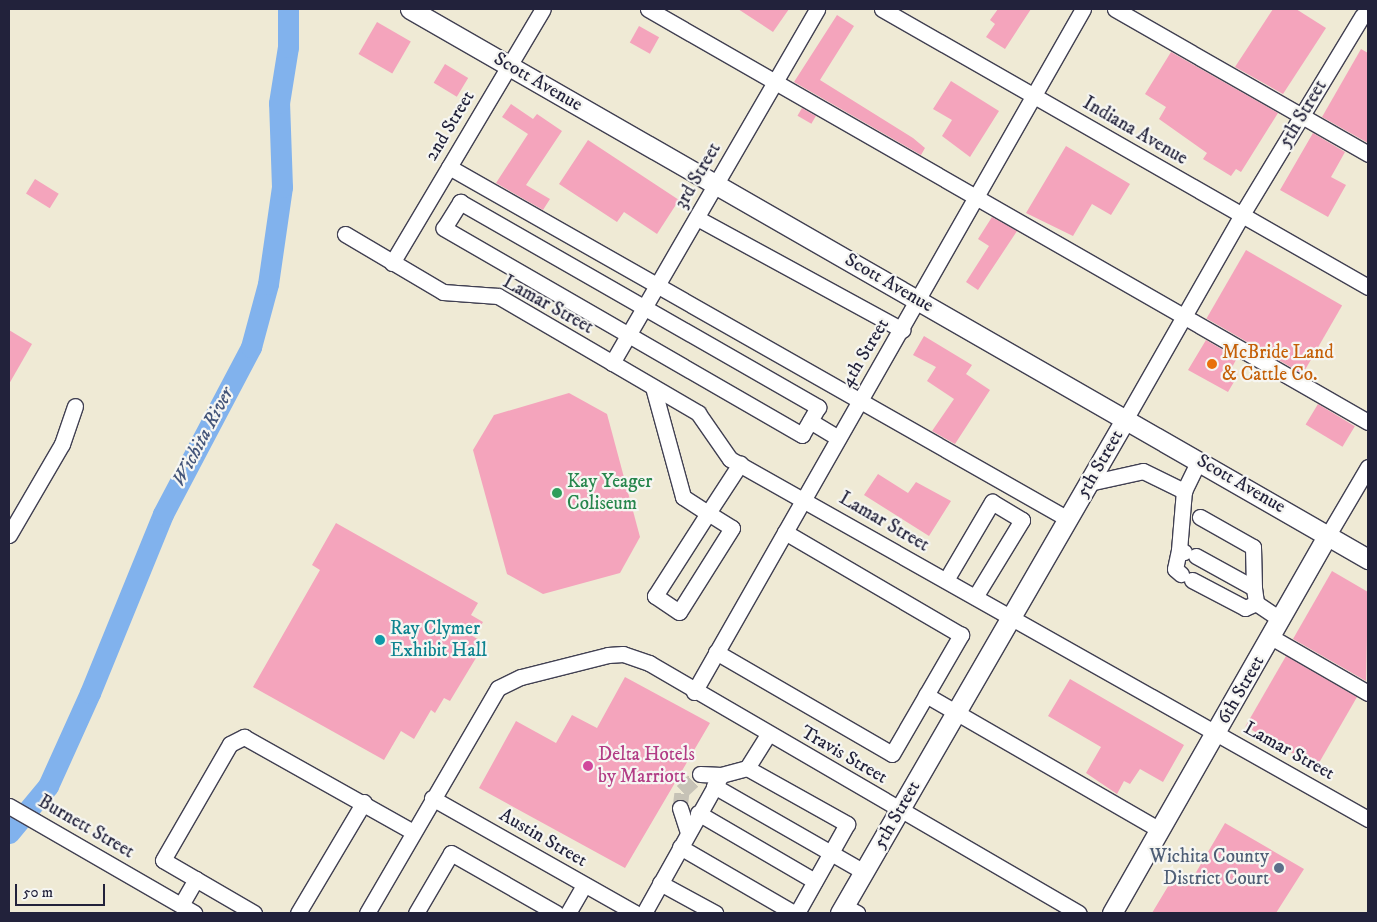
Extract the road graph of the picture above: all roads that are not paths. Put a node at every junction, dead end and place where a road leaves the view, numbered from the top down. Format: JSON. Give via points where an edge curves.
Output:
{"nodes":[{"id":1,"x":410,"y":9,"type":"edge"},
{"id":2,"x":543,"y":9,"type":"edge"},
{"id":3,"x":648,"y":9,"type":"edge"},
{"id":4,"x":817,"y":9,"type":"edge"},
{"id":5,"x":882,"y":9,"type":"edge"},
{"id":6,"x":1083,"y":9,"type":"edge"},
{"id":7,"x":1115,"y":9,"type":"edge"},
{"id":8,"x":1360,"y":15,"type":"edge"},
{"id":9,"x":509,"y":66,"type":"junction"},
{"id":10,"x":775,"y":82,"type":"junction"},
{"id":11,"x":1035,"y":95,"type":"junction"},
{"id":12,"x":1302,"y":116,"type":"junction"},
{"id":13,"x":1368,"y":154,"type":"edge"},
{"id":14,"x":449,"y":167,"type":"junction"},
{"id":15,"x":716,"y":184,"type":"junction"},
{"id":16,"x":977,"y":198,"type":"junction"},
{"id":17,"x":427,"y":203,"type":"junction"},
{"id":18,"x":451,"y":216,"type":"junction"},
{"id":19,"x":1241,"y":216,"type":"junction"},
{"id":20,"x":697,"y":218,"type":"junction"},
{"id":21,"x":345,"y":234,"type":"dead end"},
{"id":22,"x":392,"y":263,"type":"junction"},
{"id":23,"x":659,"y":286,"type":"junction"},
{"id":24,"x":1368,"y":287,"type":"edge"},
{"id":25,"x":919,"y":301,"type":"junction"},
{"id":26,"x":646,"y":307,"type":"junction"},
{"id":27,"x":1184,"y":317,"type":"junction"},
{"id":28,"x":902,"y":330,"type":"junction"},
{"id":29,"x":628,"y":336,"type":"junction"},
{"id":30,"x":612,"y":363,"type":"junction"},
{"id":31,"x":653,"y":387,"type":"junction"},
{"id":32,"x":860,"y":402,"type":"junction"},
{"id":33,"x":75,"y":406,"type":"dead end"},
{"id":34,"x":1126,"y":418,"type":"junction"},
{"id":35,"x":810,"y":421,"type":"junction"},
{"id":36,"x":1368,"y":422,"type":"edge"},
{"id":37,"x":838,"y":438,"type":"junction"},
{"id":38,"x":1199,"y":460,"type":"junction"},
{"id":39,"x":740,"y":464,"type":"junction"},
{"id":40,"x":1368,"y":467,"type":"edge"},
{"id":41,"x":1089,"y":483,"type":"junction"},
{"id":42,"x":1184,"y":491,"type":"junction"},
{"id":43,"x":804,"y":499,"type":"junction"},
{"id":44,"x":708,"y":513,"type":"junction"},
{"id":45,"x":1191,"y":514,"type":"junction"},
{"id":46,"x":1068,"y":519,"type":"junction"},
{"id":47,"x":785,"y":532,"type":"junction"},
{"id":48,"x":9,"y":535,"type":"edge"},
{"id":49,"x":1328,"y":535,"type":"junction"},
{"id":50,"x":1187,"y":553,"type":"junction"},
{"id":51,"x":1368,"y":559,"type":"edge"},
{"id":52,"x":946,"y":580,"type":"junction"},
{"id":53,"x":1254,"y":588,"type":"junction"},
{"id":54,"x":975,"y":597,"type":"junction"},
{"id":55,"x":1256,"y":604,"type":"junction"},
{"id":56,"x":1010,"y":617,"type":"junction"},
{"id":57,"x":1281,"y":620,"type":"junction"},
{"id":58,"x":1271,"y":637,"type":"junction"},
{"id":59,"x":716,"y":652,"type":"junction"},
{"id":60,"x":694,"y":692,"type":"junction"},
{"id":61,"x":1368,"y":693,"type":"edge"},
{"id":62,"x":926,"y":695,"type":"junction"},
{"id":63,"x":956,"y":713,"type":"junction"},
{"id":64,"x":768,"y":734,"type":"junction"},
{"id":65,"x":1216,"y":734,"type":"junction"},
{"id":66,"x":747,"y":768,"type":"junction"},
{"id":67,"x":700,"y":774,"type":"dead end"},
{"id":68,"x":718,"y":780,"type":"junction"},
{"id":69,"x":432,"y":798,"type":"junction"},
{"id":70,"x":364,"y":802,"type":"junction"},
{"id":71,"x":9,"y":806,"type":"edge"},
{"id":72,"x":680,"y":808,"type":"tunnel mouth"},
{"id":73,"x":900,"y":811,"type":"junction"},
{"id":74,"x":698,"y":813,"type":"junction"},
{"id":75,"x":1368,"y":819,"type":"edge"},
{"id":76,"x":1160,"y":830,"type":"junction"},
{"id":77,"x":414,"y":832,"type":"junction"},
{"id":78,"x":688,"y":832,"type":"junction"},
{"id":79,"x":680,"y":847,"type":"junction"},
{"id":80,"x":831,"y":852,"type":"junction"},
{"id":81,"x":864,"y":872,"type":"junction"},
{"id":82,"x":196,"y":879,"type":"junction"},
{"id":83,"x":815,"y":881,"type":"junction"},
{"id":84,"x":660,"y":883,"type":"junction"},
{"id":85,"x":584,"y":884,"type":"junction"},
{"id":86,"x":181,"y":905,"type":"junction"},
{"id":87,"x":847,"y":911,"type":"edge"},
{"id":88,"x":194,"y":913,"type":"edge"},
{"id":89,"x":254,"y":913,"type":"edge"},
{"id":90,"x":298,"y":913,"type":"edge"},
{"id":91,"x":367,"y":913,"type":"edge"},
{"id":92,"x":416,"y":913,"type":"edge"},
{"id":93,"x":556,"y":913,"type":"edge"},
{"id":94,"x":568,"y":913,"type":"edge"},
{"id":95,"x":635,"y":913,"type":"edge"},
{"id":96,"x":644,"y":913,"type":"edge"},
{"id":97,"x":715,"y":913,"type":"edge"},
{"id":98,"x":796,"y":913,"type":"edge"},
{"id":99,"x":1078,"y":913,"type":"edge"},
{"id":100,"x":1112,"y":913,"type":"edge"}],
"edges":[{"from":1,"to":9,"type":"main road","name":"Scott Avenue"},
{"from":2,"to":9,"type":"street","name":"2nd Street"},
{"from":3,"to":10,"type":"street"},
{"from":4,"to":10,"type":"street","name":"3rd Street"},
{"from":5,"to":11,"type":"street","name":"Indiana Avenue"},
{"from":6,"to":11,"type":"street","name":"4th Street"},
{"from":7,"to":12,"type":"street"},
{"from":8,"to":12,"type":"street","name":"5th Street"},
{"from":9,"to":14,"type":"street","name":"2nd Street"},
{"from":9,"to":15,"type":"main road","name":"Scott Avenue"},
{"from":10,"to":15,"type":"street","name":"3rd Street"},
{"from":10,"to":16,"type":"street"},
{"from":11,"to":16,"type":"street","name":"4th Street"},
{"from":11,"to":19,"type":"street","name":"Indiana Avenue"},
{"from":12,"to":13,"type":"street"},
{"from":12,"to":19,"type":"street","name":"5th Street"},
{"from":14,"to":17,"type":"street","name":"2nd Street"},
{"from":14,"to":23,"type":"street"},
{"from":15,"to":20,"type":"street","name":"3rd Street"},
{"from":15,"to":25,"type":"main road","name":"Scott Avenue"},
{"from":16,"to":25,"type":"street","name":"4th Street"},
{"from":16,"to":27,"type":"street"},
{"from":17,"to":18,"type":"street"},
{"from":17,"to":22,"type":"street","name":"2nd Street"},
{"from":18,"to":26,"type":"street","via":[[460,202]]},
{"from":18,"to":29,"type":"street","via":[[444,228]]},
{"from":19,"to":24,"type":"street","name":"Indiana Avenue"},
{"from":19,"to":27,"type":"street","name":"5th Street"},
{"from":20,"to":23,"type":"street","name":"3rd Street"},
{"from":20,"to":28,"type":"street"},
{"from":21,"to":22,"type":"street","name":"Lamar Street"},
{"from":22,"to":30,"type":"street","name":"Lamar Street","via":[[444,292],[498,296]]},
{"from":23,"to":26,"type":"street","name":"3rd Street"},
{"from":23,"to":32,"type":"street"},
{"from":25,"to":28,"type":"street","name":"4th Street"},
{"from":25,"to":34,"type":"main road","name":"Scott Avenue"},
{"from":26,"to":29,"type":"street","name":"3rd Street"},
{"from":26,"to":35,"type":"street","via":[[818,407]]},
{"from":27,"to":34,"type":"street","name":"5th Street"},
{"from":27,"to":36,"type":"street"},
{"from":28,"to":32,"type":"street","name":"4th Street"},
{"from":29,"to":30,"type":"street","name":"3rd Street"},
{"from":29,"to":35,"type":"street","via":[[802,435]]},
{"from":30,"to":31,"type":"street","name":"Lamar Street"},
{"from":31,"to":39,"type":"street","name":"Lamar Street","via":[[698,413],[723,452]]},
{"from":31,"to":44,"type":"street","via":[[683,497]]},
{"from":32,"to":37,"type":"street","name":"4th Street"},
{"from":32,"to":46,"type":"street"},
{"from":33,"to":48,"type":"street","via":[[62,444]]},
{"from":34,"to":38,"type":"main road","name":"Scott Avenue"},
{"from":34,"to":41,"type":"main road","name":"5th Street"},
{"from":35,"to":37,"type":"street"},
{"from":37,"to":43,"type":"street","name":"4th Street"},
{"from":38,"to":42,"type":"street"},
{"from":38,"to":49,"type":"main road","name":"Scott Avenue"},
{"from":39,"to":43,"type":"street","name":"Lamar Street"},
{"from":39,"to":44,"type":"street"},
{"from":40,"to":49,"type":"street","name":"6th Street"},
{"from":41,"to":42,"type":"street","via":[[1143,471]]},
{"from":41,"to":46,"type":"main road","name":"5th Street"},
{"from":42,"to":45,"type":"street"},
{"from":43,"to":47,"type":"street","name":"4th Street"},
{"from":43,"to":52,"type":"street","name":"Lamar Street"},
{"from":44,"to":44,"type":"street","via":[[655,596],[679,612],[732,528]]},
{"from":45,"to":50,"type":"street"},
{"from":45,"to":53,"type":"street","via":[[1253,547]]},
{"from":46,"to":56,"type":"main road","name":"5th Street"},
{"from":47,"to":59,"type":"street","name":"4th Street"},
{"from":47,"to":62,"type":"street","via":[[961,635]]},
{"from":49,"to":51,"type":"main road","name":"Scott Avenue"},
{"from":49,"to":57,"type":"main road","name":"6th Street"},
{"from":50,"to":53,"type":"street"},
{"from":50,"to":55,"type":"street","via":[[1176,569],[1186,577],[1245,608]]},
{"from":52,"to":54,"type":"street","name":"Lamar Street"},
{"from":52,"to":54,"type":"street","via":[[992,502],[1022,520]]},
{"from":53,"to":55,"type":"street"},
{"from":54,"to":56,"type":"street","name":"Lamar Street"},
{"from":55,"to":57,"type":"street"},
{"from":56,"to":63,"type":"main road","name":"5th Street"},
{"from":56,"to":65,"type":"street","name":"Lamar Street"},
{"from":57,"to":58,"type":"main road","name":"6th Street"},
{"from":58,"to":61,"type":"street"},
{"from":58,"to":65,"type":"main road","name":"6th Street"},
{"from":59,"to":60,"type":"street","name":"4th Street"},
{"from":59,"to":62,"type":"street","via":[[892,754]]},
{"from":60,"to":64,"type":"street","name":"Travis Street"},
{"from":60,"to":69,"type":"street","name":"Travis Street","via":[[649,663],[623,654],[608,655],[508,682],[488,702]]},
{"from":62,"to":63,"type":"street"},
{"from":63,"to":73,"type":"main road","name":"5th Street"},
{"from":63,"to":76,"type":"street"},
{"from":64,"to":66,"type":"street"},
{"from":64,"to":73,"type":"street","name":"Travis Street"},
{"from":65,"to":75,"type":"street","name":"Lamar Street"},
{"from":65,"to":76,"type":"main road","name":"6th Street"},
{"from":66,"to":68,"type":"street"},
{"from":66,"to":80,"type":"street","via":[[847,824]]},
{"from":67,"to":68,"type":"street"},
{"from":68,"to":74,"type":"street"},
{"from":68,"to":80,"type":"street"},
{"from":69,"to":77,"type":"street","name":"Travis Street"},
{"from":69,"to":85,"type":"street","name":"Austin Street"},
{"from":70,"to":77,"type":"street"},
{"from":70,"to":82,"type":"street","via":[[244,737],[230,744],[163,860]]},
{"from":70,"to":90,"type":"street"},
{"from":71,"to":86,"type":"street","name":"Burnett Street"},
{"from":72,"to":78,"type":"street"},
{"from":73,"to":81,"type":"main road","name":"5th Street"},
{"from":73,"to":99,"type":"street","name":"Travis Street"},
{"from":74,"to":78,"type":"street"},
{"from":74,"to":83,"type":"street"},
{"from":76,"to":100,"type":"main road","name":"6th Street"},
{"from":77,"to":91,"type":"street","name":"Travis Street"},
{"from":78,"to":79,"type":"street"},
{"from":79,"to":84,"type":"street"},
{"from":79,"to":98,"type":"street"},
{"from":80,"to":81,"type":"street"},
{"from":80,"to":83,"type":"street"},
{"from":81,"to":87,"type":"main road","name":"5th Street"},
{"from":82,"to":86,"type":"street"},
{"from":82,"to":89,"type":"street"},
{"from":83,"to":98,"type":"street"},
{"from":84,"to":96,"type":"street"},
{"from":84,"to":97,"type":"street"},
{"from":85,"to":94,"type":"street"},
{"from":85,"to":95,"type":"street","name":"Austin Street"},
{"from":86,"to":88,"type":"street","name":"Burnett Street"},
{"from":92,"to":93,"type":"street","via":[[451,853]]}]}
